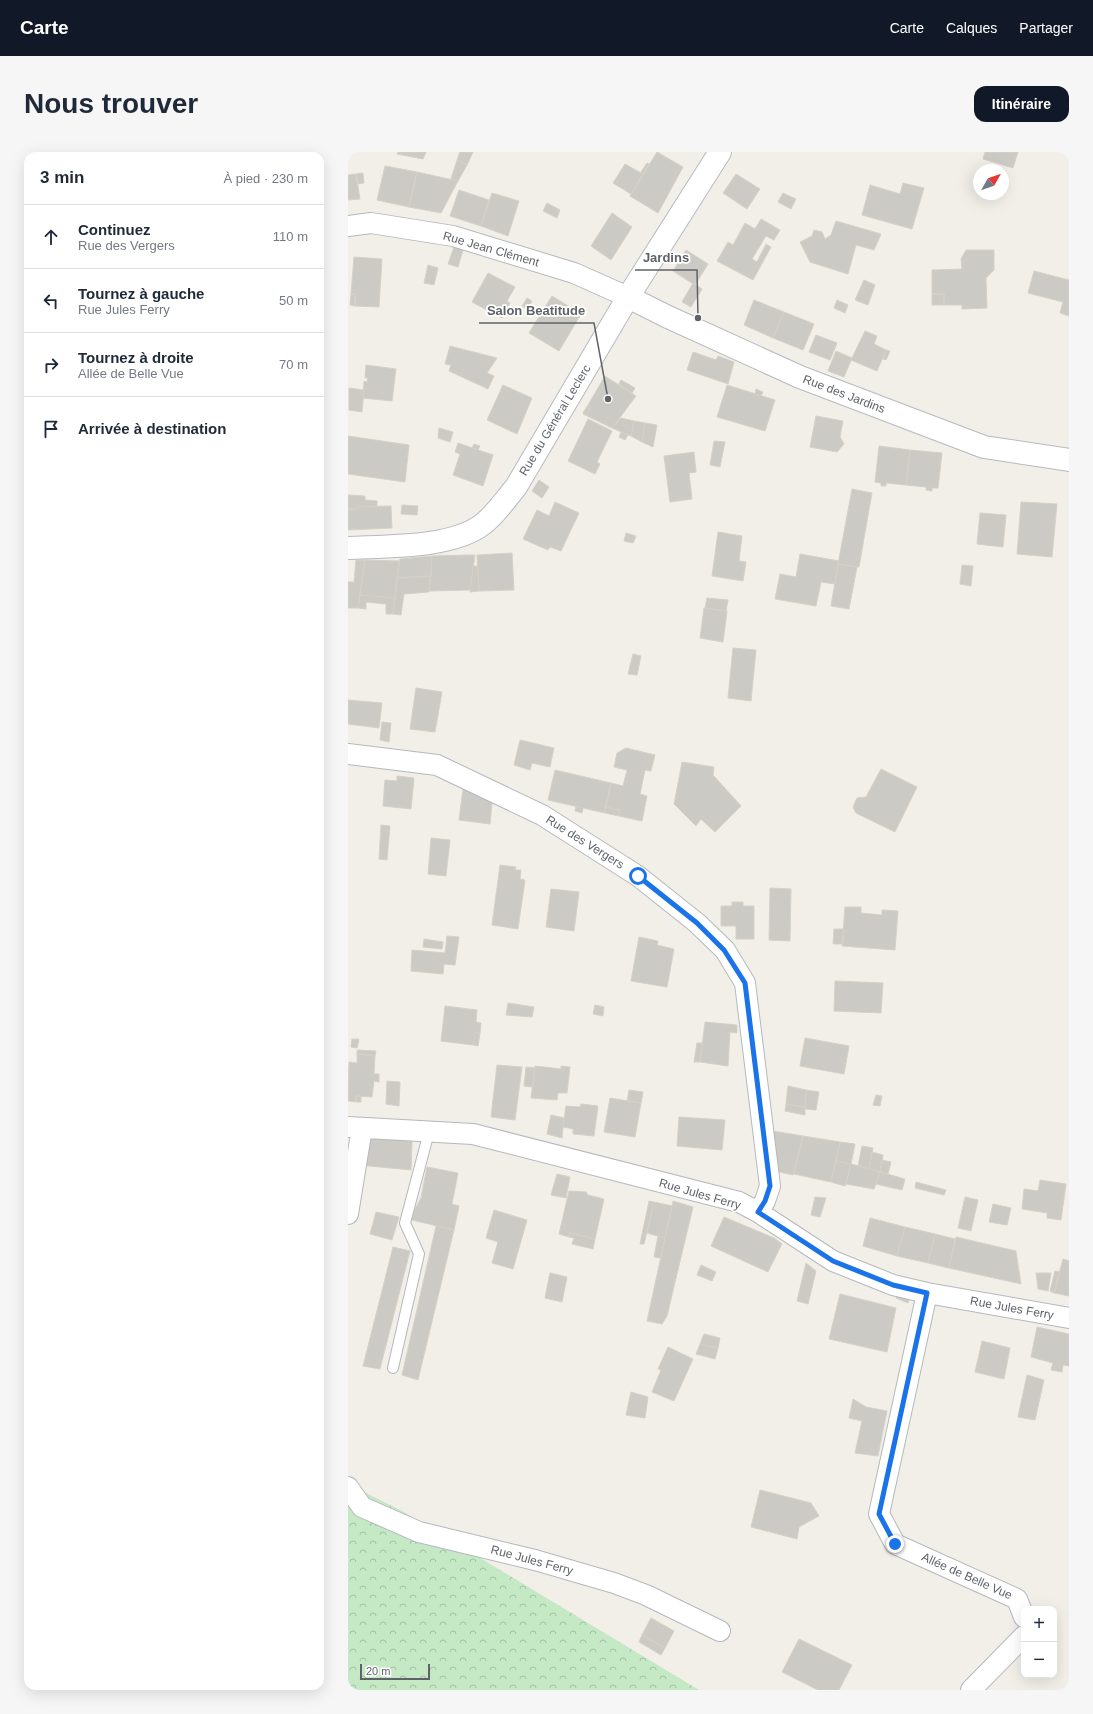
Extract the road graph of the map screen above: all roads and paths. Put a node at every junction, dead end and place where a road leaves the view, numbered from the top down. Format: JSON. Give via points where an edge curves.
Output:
{"nodes":[{"id":1,"x":720,"y":152,"type":"edge"},
{"id":2,"x":348,"y":226,"type":"edge"},
{"id":3,"x":628,"y":297,"type":"junction"},
{"id":4,"x":1069,"y":460,"type":"edge"},
{"id":5,"x":348,"y":548,"type":"edge"},
{"id":6,"x":348,"y":754,"type":"edge"},
{"id":7,"x":355,"y":1127,"type":"edge"},
{"id":8,"x":428,"y":1132,"type":"junction"},
{"id":9,"x":758,"y":1212,"type":"junction"},
{"id":10,"x":348,"y":1214,"type":"edge"},
{"id":11,"x":927,"y":1293,"type":"junction"},
{"id":12,"x":1069,"y":1318,"type":"edge"},
{"id":13,"x":393,"y":1368,"type":"dead end"},
{"id":14,"x":348,"y":1488,"type":"edge"},
{"id":15,"x":1021,"y":1610,"type":"edge"},
{"id":16,"x":720,"y":1631,"type":"dead end"},
{"id":17,"x":1021,"y":1639,"type":"edge"},
{"id":18,"x":971,"y":1690,"type":"edge"}],
"edges":[{"from":1,"to":3,"type":"main road","name":"Rue du Général Leclerc"},
{"from":2,"to":3,"type":"street","name":"Rue Jean Clément","via":[[371,223],[453,236],[574,273]]},
{"from":3,"to":4,"type":"main road","name":"Rue des Jardins","via":[[800,377],[984,447]]},
{"from":3,"to":5,"type":"main road","name":"Rue du Général Leclerc","via":[[516,487],[491,517],[470,532],[446,540]]},
{"from":6,"to":9,"type":"street","name":"Rue des Vergers","via":[[437,765],[542,816],[638,876],[697,923],[724,950],[745,983],[770,1186]]},
{"from":7,"to":8,"type":"street","name":"Rue Jules Ferry"},
{"from":7,"to":10,"type":"street","name":"Rue Jules Ferry"},
{"from":8,"to":9,"type":"street","name":"Rue Jules Ferry","via":[[473,1134],[739,1202]]},
{"from":8,"to":13,"type":"lane","via":[[405,1223],[420,1254]]},
{"from":9,"to":11,"type":"street","name":"Rue Jules Ferry","via":[[833,1261],[893,1285]]},
{"from":11,"to":12,"type":"street","name":"Rue Jules Ferry"},
{"from":11,"to":15,"type":"street","name":"Allée de Belle Vue","via":[[879,1514],[895,1544],[1016,1599]]},
{"from":14,"to":16,"type":"street","name":"Rue Jules Ferry","via":[[362,1507],[419,1532],[535,1560],[614,1583],[646,1595]]},
{"from":17,"to":18,"type":"street"}]}
